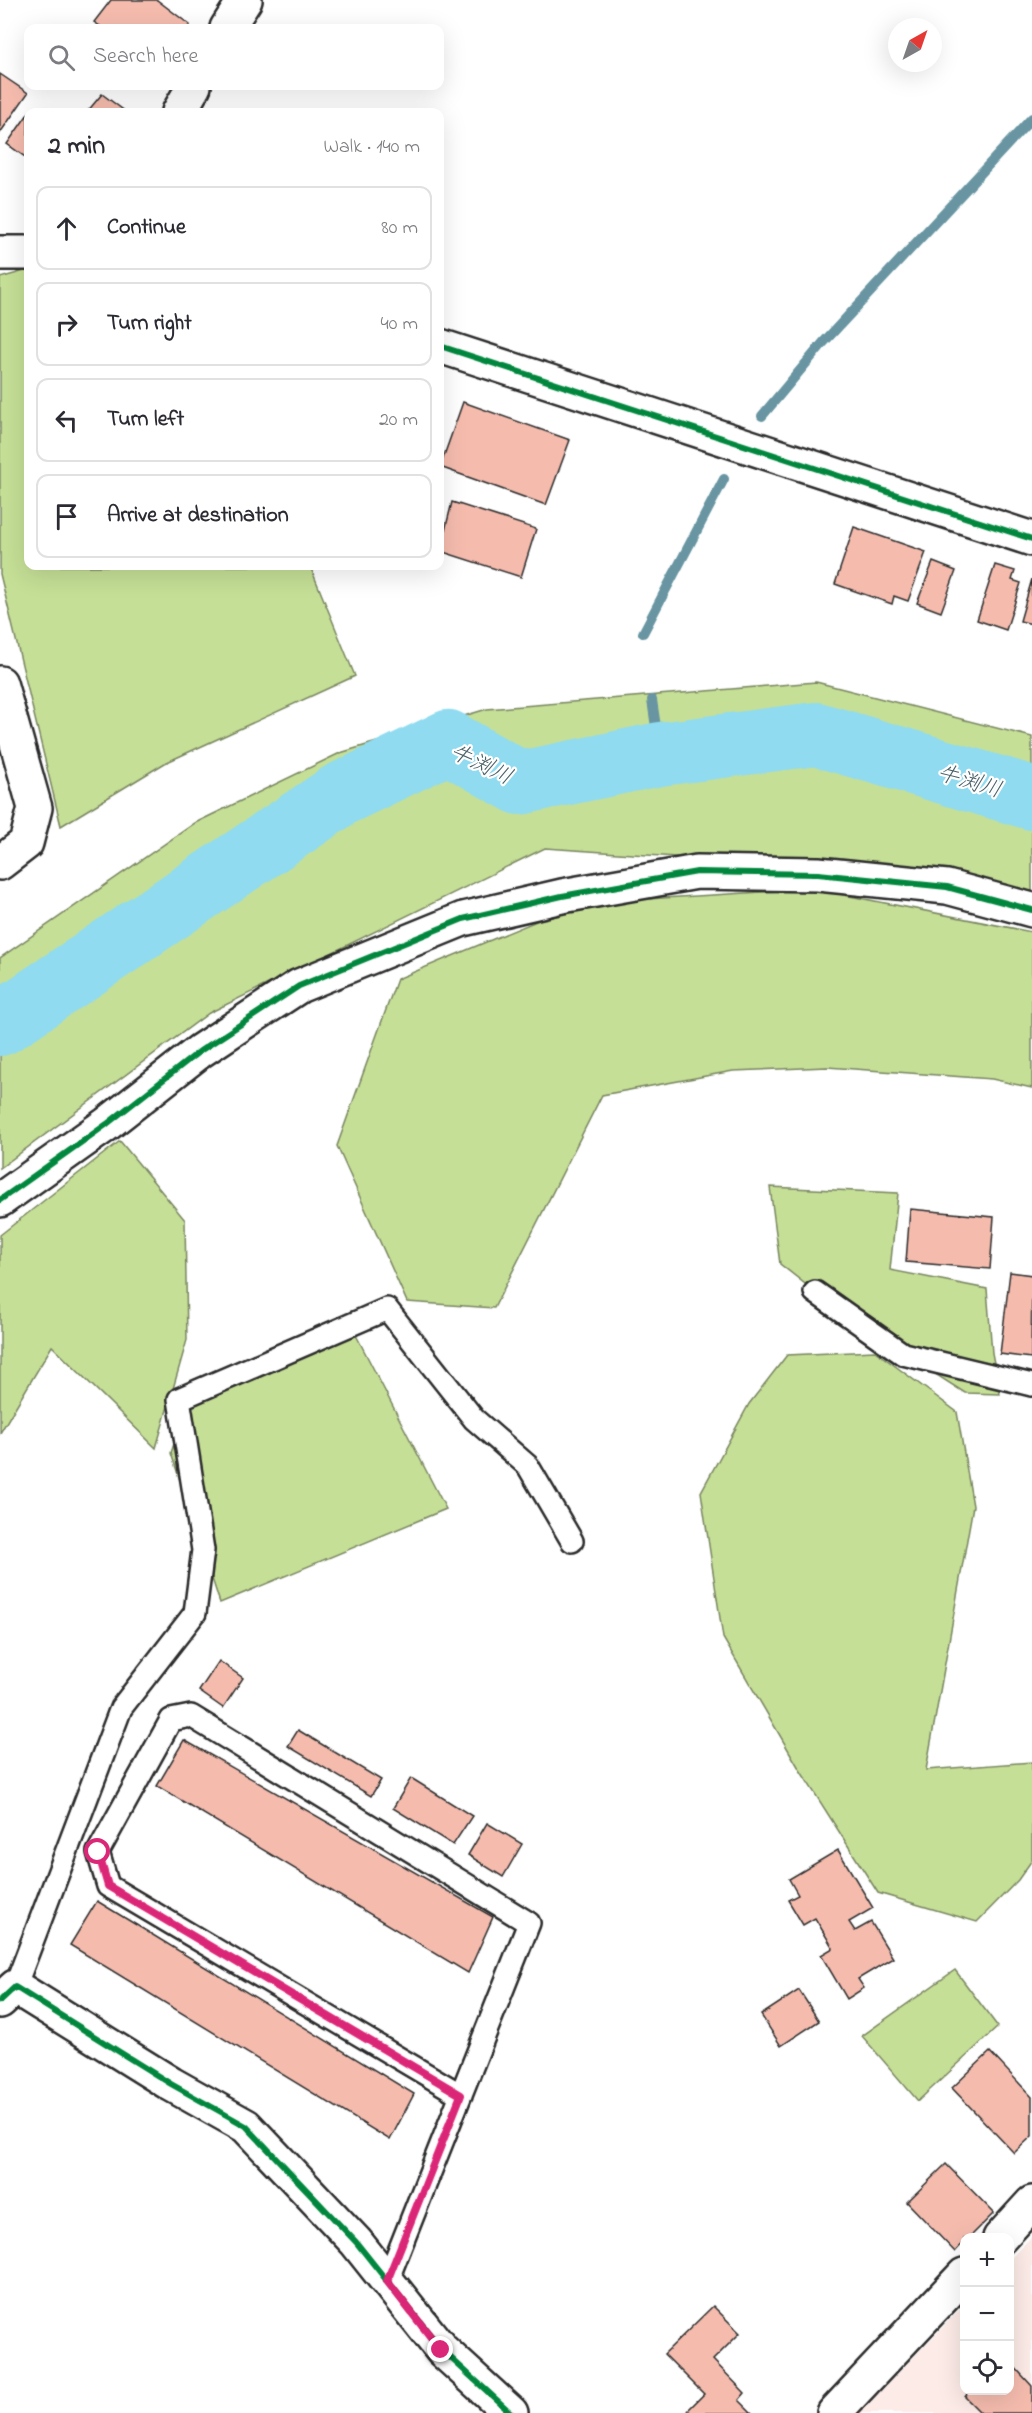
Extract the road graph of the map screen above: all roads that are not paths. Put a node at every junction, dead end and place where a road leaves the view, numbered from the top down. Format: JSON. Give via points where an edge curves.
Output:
{"nodes":[{"id":1,"x":245,"y":0,"type":"edge"},
{"id":2,"x":230,"y":24,"type":"edge"},
{"id":3,"x":192,"y":90,"type":"edge"},
{"id":4,"x":181,"y":108,"type":"edge"},
{"id":5,"x":24,"y":253,"type":"edge"},
{"id":6,"x":0,"y":254,"type":"edge"},
{"id":7,"x":444,"y":347,"type":"edge"},
{"id":8,"x":1032,"y":539,"type":"edge"},
{"id":9,"x":0,"y":683,"type":"edge"},
{"id":10,"x":0,"y":863,"type":"edge"},
{"id":11,"x":1032,"y":910,"type":"edge"},
{"id":12,"x":0,"y":1200,"type":"edge"},
{"id":13,"x":815,"y":1292,"type":"dead end"},
{"id":14,"x":1032,"y":1385,"type":"edge"},
{"id":15,"x":572,"y":1541,"type":"dead end"},
{"id":16,"x":8,"y":1994,"type":"edge"},
{"id":17,"x":461,"y":2095,"type":"junction"},
{"id":18,"x":1032,"y":2203,"type":"edge"},
{"id":19,"x":1005,"y":2233,"type":"edge"},
{"id":20,"x":960,"y":2279,"type":"edge"},
{"id":21,"x":387,"y":2281,"type":"junction"},
{"id":22,"x":511,"y":2413,"type":"edge"},
{"id":23,"x":834,"y":2413,"type":"edge"}],
"edges":[{"from":1,"to":2,"type":"street"},
{"from":3,"to":4,"type":"street"},
{"from":5,"to":6,"type":"street"},
{"from":7,"to":8,"type":"street"},
{"from":9,"to":10,"type":"street","via":[[35,808],[26,843]]},
{"from":11,"to":12,"type":"street","via":[[947,886],[818,874],[697,872],[463,918],[299,986],[200,1051]]},
{"from":13,"to":14,"type":"lane","via":[[903,1354]]},
{"from":15,"to":16,"type":"lane","via":[[528,1466],[474,1419],[387,1310],[179,1399],[203,1550],[195,1613],[121,1708]]},
{"from":16,"to":21,"type":"street","via":[[246,2126],[356,2242]]},
{"from":17,"to":17,"type":"lane","via":[[529,1923],[191,1716],[171,1720],[98,1852],[108,1886]]},
{"from":17,"to":21,"type":"lane"},
{"from":18,"to":19,"type":"street"},
{"from":20,"to":23,"type":"street"},
{"from":21,"to":22,"type":"street","via":[[441,2350]]}]}
